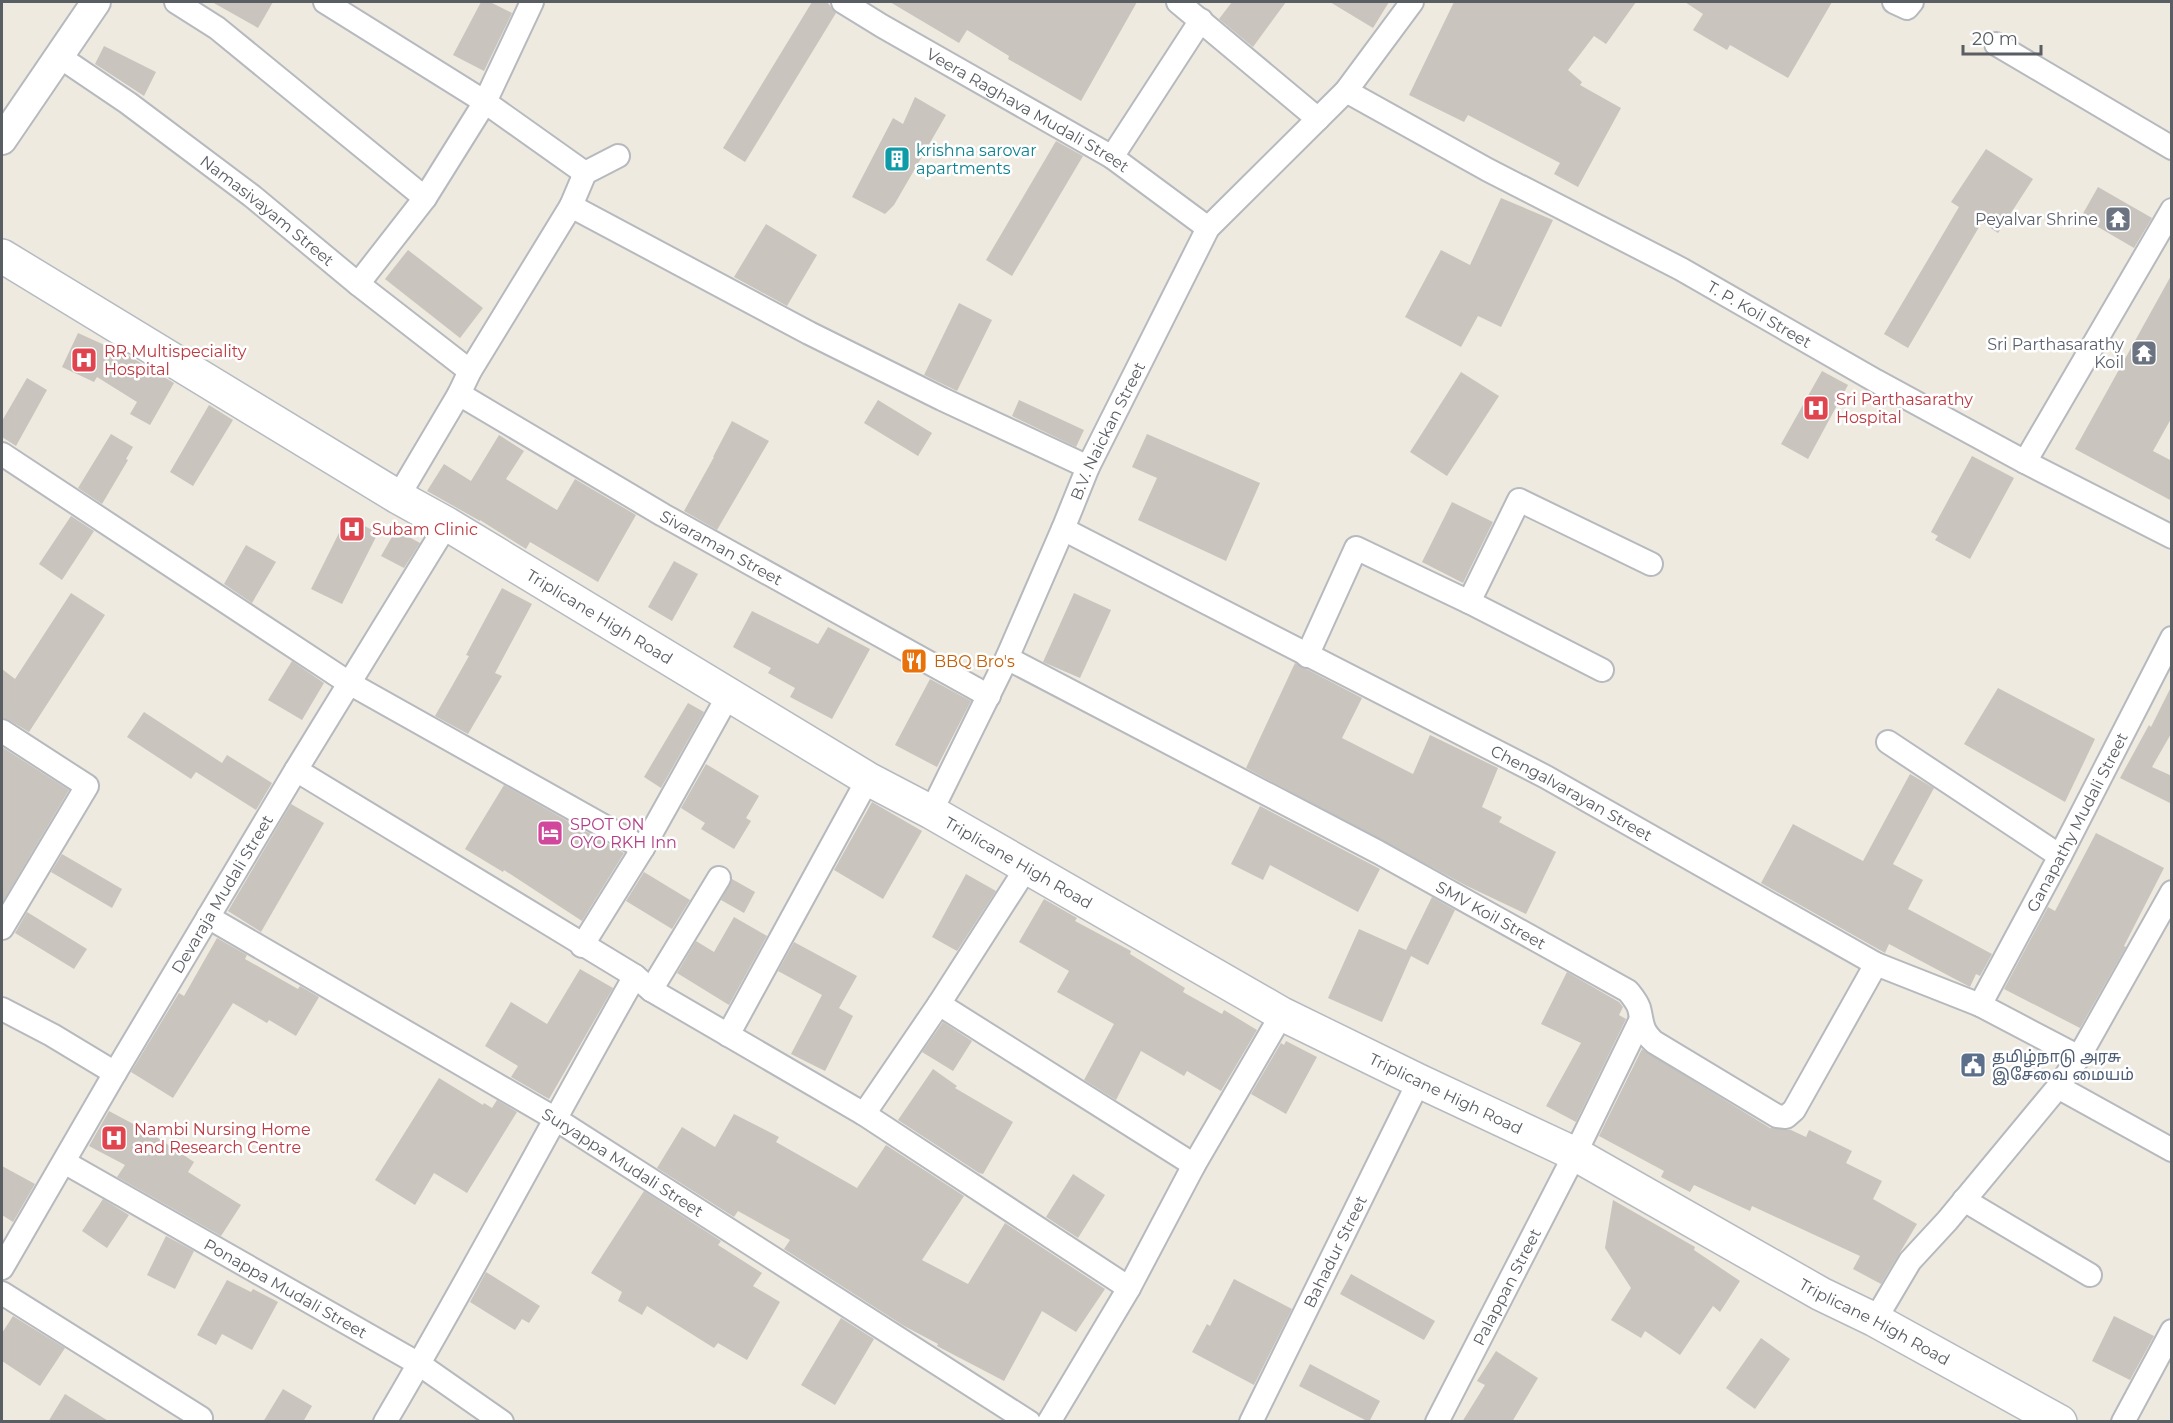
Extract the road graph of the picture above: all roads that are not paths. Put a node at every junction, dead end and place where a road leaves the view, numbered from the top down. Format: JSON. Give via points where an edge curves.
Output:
{"nodes":[{"id":1,"x":96,"y":2,"type":"edge"},
{"id":2,"x":176,"y":2,"type":"edge"},
{"id":3,"x":325,"y":2,"type":"edge"},
{"id":4,"x":532,"y":2,"type":"edge"},
{"id":5,"x":843,"y":2,"type":"edge"},
{"id":6,"x":1178,"y":2,"type":"edge"},
{"id":7,"x":1412,"y":2,"type":"edge"},
{"id":8,"x":1894,"y":2,"type":"edge"},
{"id":9,"x":1912,"y":2,"type":"edge"},
{"id":10,"x":1201,"y":20,"type":"junction"},
{"id":11,"x":1996,"y":44,"type":"dead end"},
{"id":12,"x":60,"y":57,"type":"junction"},
{"id":13,"x":1346,"y":91,"type":"junction"},
{"id":14,"x":486,"y":102,"type":"junction"},
{"id":15,"x":1318,"y":119,"type":"junction"},
{"id":16,"x":2,"y":140,"type":"edge"},
{"id":17,"x":2172,"y":148,"type":"edge"},
{"id":18,"x":618,"y":156,"type":"dead end"},
{"id":19,"x":1112,"y":157,"type":"junction"},
{"id":20,"x":585,"y":173,"type":"junction"},
{"id":21,"x":424,"y":198,"type":"junction"},
{"id":22,"x":571,"y":206,"type":"junction"},
{"id":23,"x":2172,"y":210,"type":"edge"},
{"id":24,"x":1208,"y":228,"type":"junction"},
{"id":25,"x":2,"y":256,"type":"edge"},
{"id":26,"x":358,"y":284,"type":"junction"},
{"id":27,"x":470,"y":371,"type":"junction"},
{"id":28,"x":459,"y":394,"type":"junction"},
{"id":29,"x":2,"y":454,"type":"edge"},
{"id":30,"x":2025,"y":462,"type":"junction"},
{"id":31,"x":1088,"y":467,"type":"junction"},
{"id":32,"x":398,"y":497,"type":"junction"},
{"id":33,"x":447,"y":524,"type":"junction"},
{"id":34,"x":1064,"y":529,"type":"junction"},
{"id":35,"x":2172,"y":537,"type":"edge"},
{"id":36,"x":1651,"y":564,"type":"dead end"},
{"id":37,"x":1469,"y":602,"type":"junction"},
{"id":38,"x":2172,"y":638,"type":"edge"},
{"id":39,"x":1307,"y":656,"type":"junction"},
{"id":40,"x":1006,"y":658,"type":"junction"},
{"id":41,"x":1602,"y":670,"type":"dead end"},
{"id":42,"x":349,"y":683,"type":"junction"},
{"id":43,"x":728,"y":696,"type":"junction"},
{"id":44,"x":989,"y":696,"type":"junction"},
{"id":45,"x":2,"y":730,"type":"edge"},
{"id":46,"x":1888,"y":742,"type":"dead end"},
{"id":47,"x":296,"y":770,"type":"junction"},
{"id":48,"x":868,"y":779,"type":"junction"},
{"id":49,"x":931,"y":812,"type":"junction"},
{"id":50,"x":643,"y":848,"type":"junction"},
{"id":51,"x":2060,"y":856,"type":"junction"},
{"id":52,"x":1027,"y":867,"type":"junction"},
{"id":53,"x":719,"y":878,"type":"dead end"},
{"id":54,"x":2172,"y":892,"type":"edge"},
{"id":55,"x":208,"y":917,"type":"junction"},
{"id":56,"x":2,"y":928,"type":"edge"},
{"id":57,"x":582,"y":946,"type":"junction"},
{"id":58,"x":1876,"y":964,"type":"junction"},
{"id":59,"x":643,"y":983,"type":"junction"},
{"id":60,"x":939,"y":1004,"type":"junction"},
{"id":61,"x":1980,"y":1005,"type":"junction"},
{"id":62,"x":2,"y":1010,"type":"edge"},
{"id":63,"x":1282,"y":1014,"type":"junction"},
{"id":64,"x":1640,"y":1021,"type":"junction"},
{"id":65,"x":728,"y":1035,"type":"junction"},
{"id":66,"x":2079,"y":1057,"type":"junction"},
{"id":67,"x":115,"y":1073,"type":"junction"},
{"id":68,"x":1419,"y":1082,"type":"junction"},
{"id":69,"x":2058,"y":1087,"type":"junction"},
{"id":70,"x":864,"y":1114,"type":"junction"},
{"id":71,"x":554,"y":1118,"type":"junction"},
{"id":72,"x":2172,"y":1150,"type":"edge"},
{"id":73,"x":1575,"y":1154,"type":"junction"},
{"id":74,"x":64,"y":1162,"type":"junction"},
{"id":75,"x":1194,"y":1165,"type":"junction"},
{"id":76,"x":1964,"y":1200,"type":"junction"},
{"id":77,"x":2,"y":1268,"type":"edge"},
{"id":78,"x":2090,"y":1275,"type":"dead end"},
{"id":79,"x":1129,"y":1288,"type":"junction"},
{"id":80,"x":2,"y":1293,"type":"edge"},
{"id":81,"x":1875,"y":1320,"type":"junction"},
{"id":82,"x":2172,"y":1331,"type":"edge"},
{"id":83,"x":419,"y":1364,"type":"junction"},
{"id":84,"x":199,"y":1422,"type":"edge"},
{"id":85,"x":385,"y":1422,"type":"edge"},
{"id":86,"x":502,"y":1422,"type":"edge"},
{"id":87,"x":1029,"y":1422,"type":"edge"},
{"id":88,"x":1048,"y":1422,"type":"edge"},
{"id":89,"x":1251,"y":1422,"type":"edge"},
{"id":90,"x":1437,"y":1422,"type":"edge"},
{"id":91,"x":2060,"y":1422,"type":"edge"},
{"id":92,"x":2123,"y":1422,"type":"edge"}],
"edges":[{"from":1,"to":12,"type":"street"},
{"from":2,"to":21,"type":"street","via":[[217,28]]},
{"from":3,"to":14,"type":"street"},
{"from":4,"to":14,"type":"street"},
{"from":5,"to":19,"type":"street","name":"Veera Raghava Mudali Street"},
{"from":6,"to":10,"type":"street"},
{"from":7,"to":13,"type":"street","name":"B.V. Naickan Street"},
{"from":8,"to":9,"type":"street","via":[[1906,8]]},
{"from":10,"to":15,"type":"street"},
{"from":10,"to":19,"type":"street"},
{"from":11,"to":17,"type":"street"},
{"from":12,"to":16,"type":"street"},
{"from":12,"to":26,"type":"street","name":"Namasivayam Street","via":[[252,196]]},
{"from":13,"to":15,"type":"street","name":"B.V. Naickan Street"},
{"from":13,"to":30,"type":"street","name":"T. P. Koil Street","via":[[1488,170],[1682,269]]},
{"from":14,"to":20,"type":"street"},
{"from":14,"to":21,"type":"street"},
{"from":15,"to":24,"type":"street","name":"B.V. Naickan Street"},
{"from":18,"to":20,"type":"street"},
{"from":19,"to":24,"type":"street","name":"Veera Raghava Mudali Street"},
{"from":20,"to":22,"type":"street"},
{"from":21,"to":26,"type":"street"},
{"from":22,"to":27,"type":"street"},
{"from":22,"to":31,"type":"street","via":[[809,333]]},
{"from":23,"to":30,"type":"street"},
{"from":24,"to":31,"type":"street","name":"B.V. Naickan Street"},
{"from":25,"to":32,"type":"main road","name":"Triplicane High Road"},
{"from":26,"to":27,"type":"street","name":"Namasivayam Street"},
{"from":27,"to":28,"type":"street"},
{"from":28,"to":32,"type":"street"},
{"from":28,"to":44,"type":"street","name":"Sivaraman Street","via":[[663,514]]},
{"from":29,"to":42,"type":"street"},
{"from":30,"to":35,"type":"street","name":"T. P. Koil Street"},
{"from":31,"to":34,"type":"street","name":"B.V. Naickan Street"},
{"from":32,"to":33,"type":"main road","name":"Triplicane High Road"},
{"from":33,"to":42,"type":"street","name":"Devaraja Mudali Street"},
{"from":33,"to":43,"type":"main road","name":"Triplicane High Road"},
{"from":34,"to":39,"type":"street","name":"Chengalvarayan Street"},
{"from":34,"to":40,"type":"street","name":"B.V. Naickan Street"},
{"from":36,"to":37,"type":"street","via":[[1519,500]]},
{"from":37,"to":39,"type":"street","via":[[1356,548]]},
{"from":37,"to":41,"type":"street"},
{"from":38,"to":51,"type":"street","name":"Ganapathy Mudali Street"},
{"from":39,"to":58,"type":"street","name":"Chengalvarayan Street","via":[[1546,777]]},
{"from":40,"to":44,"type":"street","name":"B.V. Naickan Street"},
{"from":40,"to":64,"type":"street","name":"SMV Koil Street","via":[[1378,852],[1628,991],[1638,1006]]},
{"from":42,"to":47,"type":"street","name":"Devaraja Mudali Street"},
{"from":42,"to":50,"type":"street"},
{"from":43,"to":48,"type":"main road","name":"Triplicane High Road"},
{"from":43,"to":50,"type":"street"},
{"from":44,"to":49,"type":"street","name":"B.V. Naickan Street"},
{"from":45,"to":56,"type":"street","via":[[87,786]]},
{"from":46,"to":51,"type":"street"},
{"from":47,"to":55,"type":"street","name":"Devaraja Mudali Street"},
{"from":47,"to":57,"type":"street"},
{"from":48,"to":49,"type":"main road","name":"Triplicane High Road"},
{"from":48,"to":65,"type":"street"},
{"from":49,"to":52,"type":"main road","name":"Triplicane High Road"},
{"from":50,"to":57,"type":"street"},
{"from":51,"to":61,"type":"street","name":"Ganapathy Mudali Street"},
{"from":52,"to":60,"type":"street"},
{"from":52,"to":63,"type":"main road","name":"Triplicane High Road"},
{"from":53,"to":59,"type":"street"},
{"from":54,"to":66,"type":"street"},
{"from":55,"to":67,"type":"street","name":"Devaraja Mudali Street"},
{"from":55,"to":71,"type":"street","name":"Suryappa Mudali Street"},
{"from":57,"to":59,"type":"street"},
{"from":58,"to":61,"type":"street","name":"Chengalvarayan Street"},
{"from":58,"to":64,"type":"street","name":"SMV Koil Street","via":[[1794,1110],[1786,1117],[1777,1116],[1654,1042]]},
{"from":59,"to":65,"type":"street"},
{"from":59,"to":71,"type":"street"},
{"from":60,"to":70,"type":"street"},
{"from":60,"to":75,"type":"street"},
{"from":61,"to":66,"type":"street","name":"Chengalvarayan Street"},
{"from":62,"to":67,"type":"street"},
{"from":63,"to":68,"type":"main road","name":"Triplicane High Road"},
{"from":63,"to":75,"type":"street"},
{"from":64,"to":73,"type":"street","name":"Palappan Street"},
{"from":65,"to":70,"type":"street"},
{"from":66,"to":69,"type":"street"},
{"from":67,"to":74,"type":"street","name":"Devaraja Mudali Street"},
{"from":68,"to":73,"type":"main road","name":"Triplicane High Road"},
{"from":68,"to":89,"type":"street","name":"Bahadur Street"},
{"from":69,"to":72,"type":"street"},
{"from":69,"to":76,"type":"street"},
{"from":70,"to":79,"type":"street"},
{"from":71,"to":83,"type":"street"},
{"from":71,"to":87,"type":"street","name":"Suryappa Mudali Street"},
{"from":73,"to":81,"type":"main road","name":"Triplicane High Road","via":[[1821,1294]]},
{"from":73,"to":90,"type":"street","name":"Palappan Street"},
{"from":74,"to":77,"type":"street","name":"Devaraja Mudali Street"},
{"from":74,"to":83,"type":"street","name":"Ponappa Mudali Street"},
{"from":75,"to":79,"type":"street"},
{"from":76,"to":78,"type":"street"},
{"from":76,"to":81,"type":"street","via":[[1910,1262]]},
{"from":79,"to":88,"type":"street"},
{"from":80,"to":84,"type":"street","via":[[201,1418]]},
{"from":81,"to":91,"type":"main road","name":"Triplicane High Road"},
{"from":82,"to":92,"type":"street"},
{"from":83,"to":85,"type":"street"},
{"from":83,"to":86,"type":"street","name":"Ponappa Mudali Street"}]}
